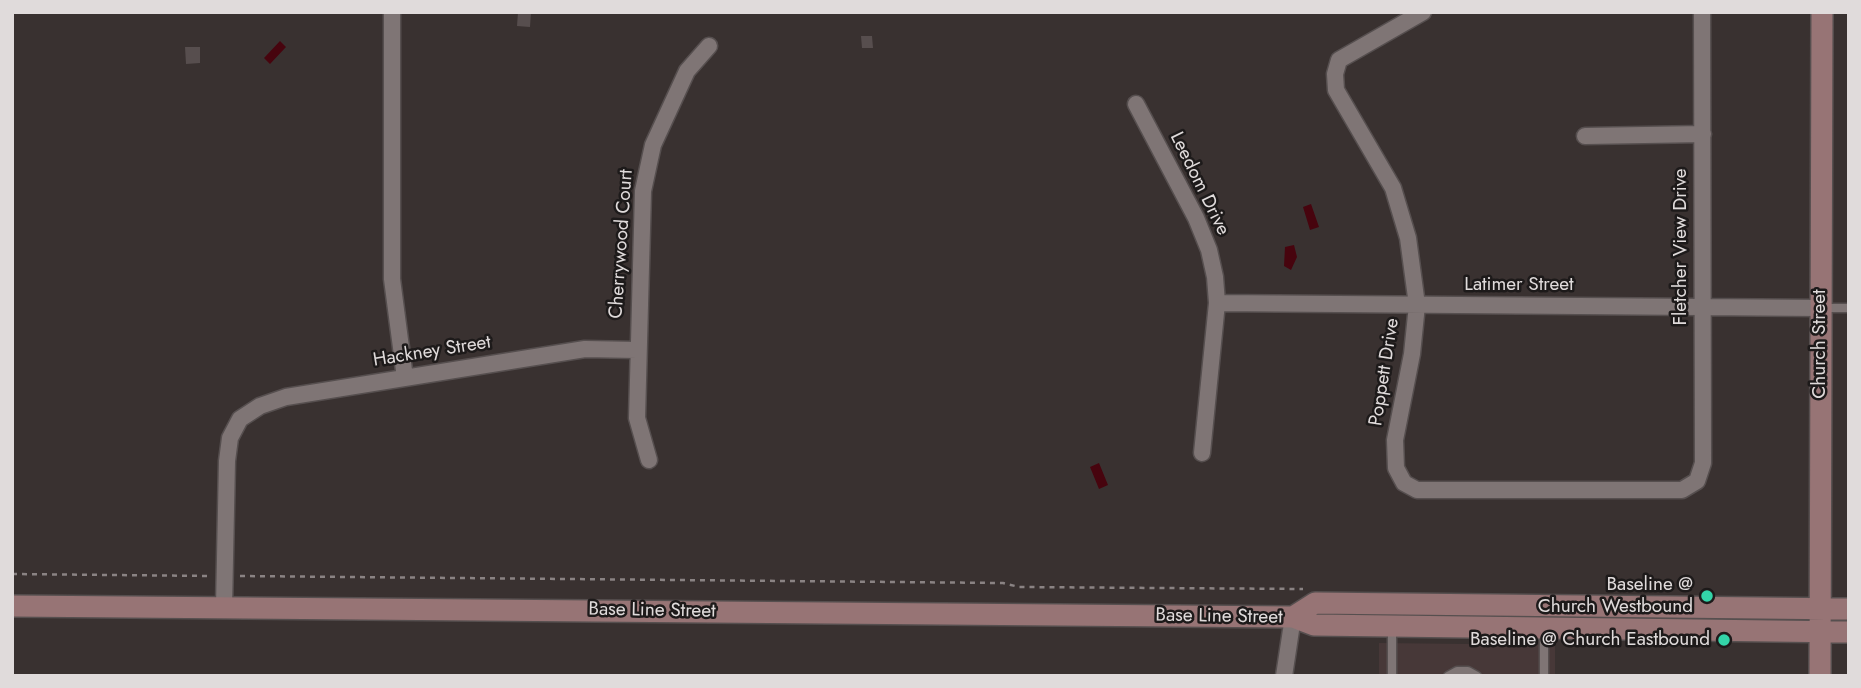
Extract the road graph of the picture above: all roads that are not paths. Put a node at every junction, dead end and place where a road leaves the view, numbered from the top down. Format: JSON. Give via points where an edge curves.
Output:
{"nodes":[{"id":1,"x":392,"y":12,"type":"edge"},
{"id":2,"x":1423,"y":12,"type":"edge"},
{"id":3,"x":1702,"y":12,"type":"edge"},
{"id":4,"x":1822,"y":12,"type":"edge"},
{"id":5,"x":709,"y":46,"type":"dead end"},
{"id":6,"x":1136,"y":104,"type":"dead end"},
{"id":7,"x":1703,"y":134,"type":"junction"},
{"id":8,"x":1584,"y":136,"type":"dead end"},
{"id":9,"x":1217,"y":303,"type":"junction"},
{"id":10,"x":1417,"y":305,"type":"junction"},
{"id":11,"x":1702,"y":307,"type":"junction"},
{"id":12,"x":1820,"y":308,"type":"junction"},
{"id":13,"x":1849,"y":308,"type":"edge"},
{"id":14,"x":637,"y":350,"type":"junction"},
{"id":15,"x":405,"y":378,"type":"junction"},
{"id":16,"x":1202,"y":453,"type":"dead end"},
{"id":17,"x":649,"y":460,"type":"dead end"},
{"id":18,"x":1697,"y":481,"type":"joint"},
{"id":19,"x":1645,"y":605,"type":"junction"},
{"id":20,"x":12,"y":606,"type":"edge"},
{"id":21,"x":224,"y":607,"type":"junction"},
{"id":22,"x":1820,"y":609,"type":"junction"},
{"id":23,"x":1849,"y":609,"type":"edge"},
{"id":24,"x":1293,"y":617,"type":"junction"},
{"id":25,"x":1392,"y":626,"type":"junction"},
{"id":26,"x":1544,"y":628,"type":"junction"},
{"id":27,"x":1820,"y":632,"type":"junction"},
{"id":28,"x":1849,"y":632,"type":"edge"},
{"id":29,"x":1284,"y":676,"type":"edge"},
{"id":30,"x":1392,"y":676,"type":"edge"},
{"id":31,"x":1448,"y":676,"type":"edge"},
{"id":32,"x":1477,"y":676,"type":"edge"},
{"id":33,"x":1544,"y":676,"type":"edge"},
{"id":34,"x":1820,"y":676,"type":"edge"}],
"edges":[{"from":1,"to":15,"type":"street","via":[[392,279]]},
{"from":2,"to":10,"type":"street","name":"Poppett Drive","via":[[1339,60],[1335,74],[1336,90],[1394,188],[1408,238]]},
{"from":3,"to":7,"type":"street","name":"Fletcher View Drive"},
{"from":4,"to":12,"type":"main road","name":"Church Street"},
{"from":5,"to":14,"type":"street","name":"Cherrywood Court","via":[[687,71],[653,145],[643,191]]},
{"from":6,"to":9,"type":"street","name":"Leedom Drive","via":[[1205,239]]},
{"from":7,"to":8,"type":"street"},
{"from":7,"to":11,"type":"street","name":"Fletcher View Drive"},
{"from":9,"to":10,"type":"street","name":"Latimer Street"},
{"from":9,"to":16,"type":"street","name":"Leedom Drive"},
{"from":10,"to":11,"type":"street","name":"Latimer Street"},
{"from":10,"to":18,"type":"street","name":"Poppett Drive","via":[[1395,440],[1395,468],[1404,484],[1417,490],[1682,490]]},
{"from":11,"to":12,"type":"street","name":"Latimer Street"},
{"from":11,"to":18,"type":"street","name":"Fletcher View Drive","via":[[1703,463]]},
{"from":12,"to":13,"type":"lane"},
{"from":12,"to":22,"type":"main road","name":"Church Street"},
{"from":14,"to":15,"type":"street","name":"Hackney Street","via":[[584,349]]},
{"from":14,"to":17,"type":"street","name":"Cherrywood Court","via":[[637,418]]},
{"from":15,"to":21,"type":"street","name":"Hackney Street","via":[[286,397],[260,405],[240,419],[226,461]]},
{"from":19,"to":22,"type":"main road","name":"Base Line Street"},
{"from":19,"to":24,"type":"main road","name":"Base Line Street","via":[[1315,603]]},
{"from":19,"to":26,"type":"main road","via":[[1615,614],[1559,616],[1549,619]]},
{"from":20,"to":21,"type":"main road","name":"Base Line Street"},
{"from":21,"to":24,"type":"main road","name":"Base Line Street"},
{"from":22,"to":23,"type":"main road","name":"Base Line Street"},
{"from":22,"to":27,"type":"main road","name":"Church Street"},
{"from":24,"to":25,"type":"main road","name":"Base Line Street","via":[[1314,625]]},
{"from":24,"to":29,"type":"street"},
{"from":25,"to":26,"type":"main road","name":"Base Line Street"},
{"from":25,"to":30,"type":"lane"},
{"from":26,"to":27,"type":"main road","name":"Base Line Street"},
{"from":26,"to":33,"type":"lane"},
{"from":27,"to":28,"type":"main road","name":"Base Line Street"},
{"from":27,"to":34,"type":"main road","name":"Church Street"},
{"from":31,"to":32,"type":"lane","via":[[1468,671]]}]}
